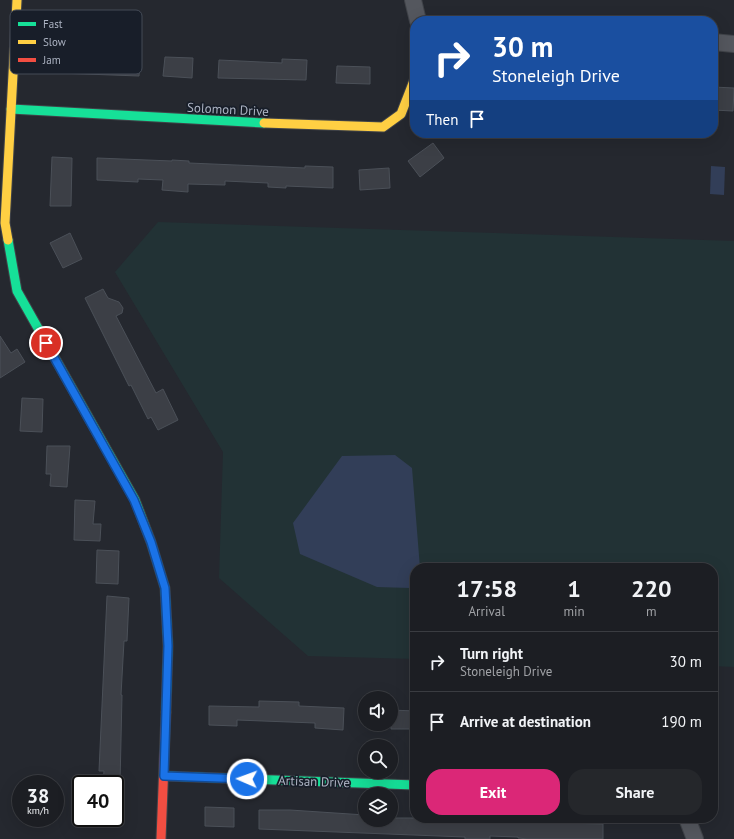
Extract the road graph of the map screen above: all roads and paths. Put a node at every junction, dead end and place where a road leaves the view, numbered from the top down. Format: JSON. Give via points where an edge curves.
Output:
{"nodes":[{"id":1,"x":17,"y":0,"type":"edge"},
{"id":2,"x":413,"y":0,"type":"edge"},
{"id":3,"x":17,"y":10,"type":"edge"},
{"id":4,"x":417,"y":16,"type":"edge"},
{"id":5,"x":718,"y":42,"type":"edge"},
{"id":6,"x":734,"y":44,"type":"edge"},
{"id":7,"x":14,"y":74,"type":"edge"},
{"id":8,"x":410,"y":90,"type":"edge"},
{"id":9,"x":12,"y":109,"type":"junction"},
{"id":10,"x":164,"y":776,"type":"junction"},
{"id":11,"x":410,"y":785,"type":"edge"},
{"id":12,"x":689,"y":823,"type":"edge"},
{"id":13,"x":161,"y":839,"type":"edge"},
{"id":14,"x":695,"y":839,"type":"edge"}],
"edges":[{"from":1,"to":3,"type":"street"},
{"from":2,"to":4,"type":"street"},
{"from":5,"to":6,"type":"street"},
{"from":7,"to":9,"type":"street"},
{"from":8,"to":9,"type":"street","name":"Solomon Drive","via":[[400,114],[382,127],[293,125]]},
{"from":9,"to":10,"type":"street","via":[[4,223],[17,292],[134,500],[151,542],[165,588],[168,646]]},
{"from":10,"to":11,"type":"street","name":"Artisan Drive"},
{"from":10,"to":13,"type":"street"},
{"from":12,"to":14,"type":"street"}]}
